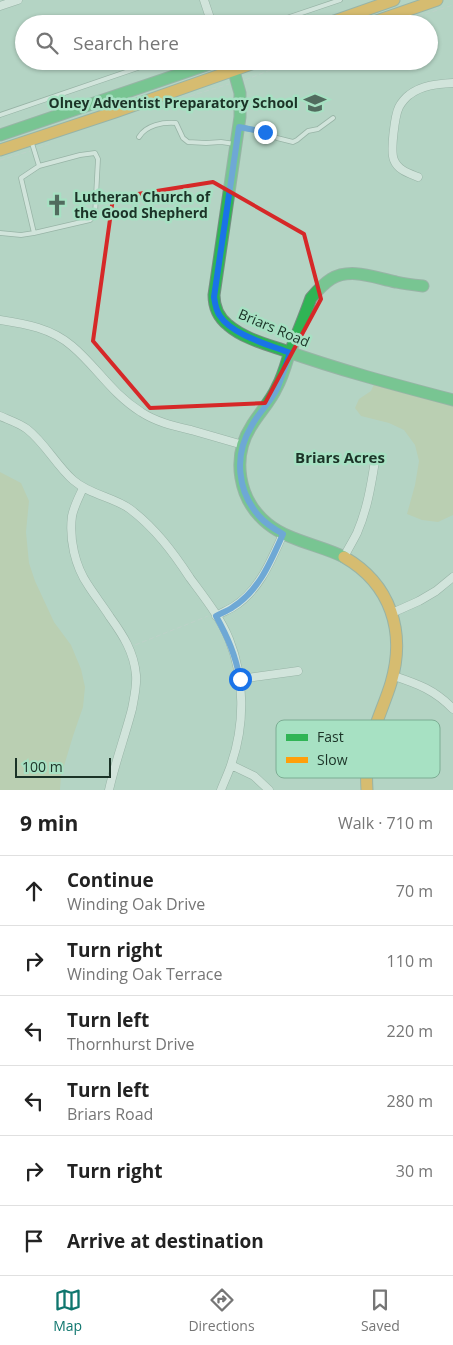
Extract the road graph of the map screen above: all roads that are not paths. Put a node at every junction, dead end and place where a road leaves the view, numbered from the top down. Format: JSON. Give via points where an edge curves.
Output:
{"nodes":[{"id":1,"x":18,"y":0,"type":"edge"},
{"id":2,"x":204,"y":0,"type":"edge"},
{"id":3,"x":340,"y":0,"type":"edge"},
{"id":4,"x":394,"y":0,"type":"edge"},
{"id":5,"x":437,"y":0,"type":"edge"},
{"id":6,"x":0,"y":6,"type":"edge"},
{"id":7,"x":209,"y":15,"type":"edge"},
{"id":8,"x":296,"y":15,"type":"edge"},
{"id":9,"x":352,"y":15,"type":"edge"},
{"id":10,"x":394,"y":15,"type":"edge"},
{"id":11,"x":132,"y":70,"type":"edge"},
{"id":12,"x":192,"y":70,"type":"edge"},
{"id":13,"x":222,"y":70,"type":"edge"},
{"id":14,"x":234,"y":70,"type":"edge"},
{"id":15,"x":453,"y":83,"type":"edge"},
{"id":16,"x":0,"y":115,"type":"edge"},
{"id":17,"x":333,"y":118,"type":"dead end"},
{"id":18,"x":239,"y":127,"type":"junction"},
{"id":19,"x":0,"y":135,"type":"edge"},
{"id":20,"x":139,"y":137,"type":"dead end"},
{"id":21,"x":31,"y":139,"type":"junction"},
{"id":22,"x":237,"y":144,"type":"junction"},
{"id":23,"x":0,"y":150,"type":"edge"},
{"id":24,"x":39,"y":166,"type":"junction"},
{"id":25,"x":418,"y":178,"type":"dead end"},
{"id":26,"x":34,"y":233,"type":"junction"},
{"id":27,"x":0,"y":234,"type":"edge"},
{"id":28,"x":423,"y":286,"type":"dead end"},
{"id":29,"x":0,"y":320,"type":"edge"},
{"id":30,"x":290,"y":353,"type":"junction"},
{"id":31,"x":453,"y":400,"type":"edge"},
{"id":32,"x":0,"y":416,"type":"edge"},
{"id":33,"x":243,"y":445,"type":"junction"},
{"id":34,"x":375,"y":461,"type":"dead end"},
{"id":35,"x":83,"y":488,"type":"junction"},
{"id":36,"x":283,"y":534,"type":"junction"},
{"id":37,"x":344,"y":557,"type":"junction"},
{"id":38,"x":453,"y":577,"type":"edge"},
{"id":39,"x":392,"y":613,"type":"junction"},
{"id":40,"x":215,"y":615,"type":"junction"},
{"id":41,"x":298,"y":671,"type":"dead end"},
{"id":42,"x":394,"y":676,"type":"junction"},
{"id":43,"x":240,"y":679,"type":"junction"},
{"id":44,"x":453,"y":709,"type":"edge"},
{"id":45,"x":379,"y":720,"type":"edge"},
{"id":46,"x":231,"y":765,"type":"junction"},
{"id":47,"x":109,"y":790,"type":"edge"},
{"id":48,"x":221,"y":790,"type":"edge"},
{"id":49,"x":269,"y":790,"type":"edge"}],
"edges":[{"from":1,"to":6,"type":"street"},
{"from":2,"to":7,"type":"street"},
{"from":3,"to":8,"type":"lane"},
{"from":4,"to":9,"type":"street"},
{"from":5,"to":10,"type":"street"},
{"from":11,"to":16,"type":"lane"},
{"from":12,"to":19,"type":"street"},
{"from":13,"to":21,"type":"street"},
{"from":14,"to":18,"type":"street","name":"Briars Road","via":[[240,93]]},
{"from":15,"to":25,"type":"street","via":[[418,88],[399,107],[392,155],[401,170]]},
{"from":17,"to":18,"type":"lane","via":[[292,142]]},
{"from":18,"to":22,"type":"street","name":"Briars Road"},
{"from":20,"to":22,"type":"lane","via":[[145,129],[169,122],[176,123],[188,142]]},
{"from":21,"to":23,"type":"street"},
{"from":21,"to":24,"type":"lane"},
{"from":22,"to":30,"type":"street","name":"Briars Road","via":[[214,290],[216,307],[219,316],[237,332]]},
{"from":24,"to":26,"type":"lane","via":[[21,178]]},
{"from":24,"to":26,"type":"lane","via":[[95,154],[98,159],[96,207],[90,220]]},
{"from":26,"to":27,"type":"lane"},
{"from":28,"to":30,"type":"street","via":[[358,273],[332,278],[311,298]]},
{"from":29,"to":33,"type":"street","via":[[39,328],[64,340],[118,396],[147,416]]},
{"from":30,"to":31,"type":"street","name":"Briars Road"},
{"from":30,"to":33,"type":"street","via":[[277,389],[252,424]]},
{"from":32,"to":35,"type":"street","via":[[30,432]]},
{"from":33,"to":36,"type":"street","via":[[240,470],[246,496],[260,517]]},
{"from":34,"to":37,"type":"street","via":[[365,510]]},
{"from":35,"to":40,"type":"street","via":[[129,509],[155,532]]},
{"from":35,"to":47,"type":"street","via":[[72,516],[73,548],[87,585],[130,647],[136,676],[129,719]]},
{"from":36,"to":37,"type":"street"},
{"from":36,"to":40,"type":"street","via":[[247,596]]},
{"from":37,"to":39,"type":"street","via":[[375,581]]},
{"from":38,"to":39,"type":"street","via":[[436,591]]},
{"from":39,"to":42,"type":"street","via":[[398,643]]},
{"from":40,"to":43,"type":"street","via":[[228,638]]},
{"from":41,"to":43,"type":"street"},
{"from":42,"to":44,"type":"street","via":[[422,686]]},
{"from":42,"to":45,"type":"street"},
{"from":43,"to":46,"type":"street","via":[[242,709]]},
{"from":46,"to":48,"type":"street"},
{"from":46,"to":49,"type":"street","via":[[254,776]]}]}
